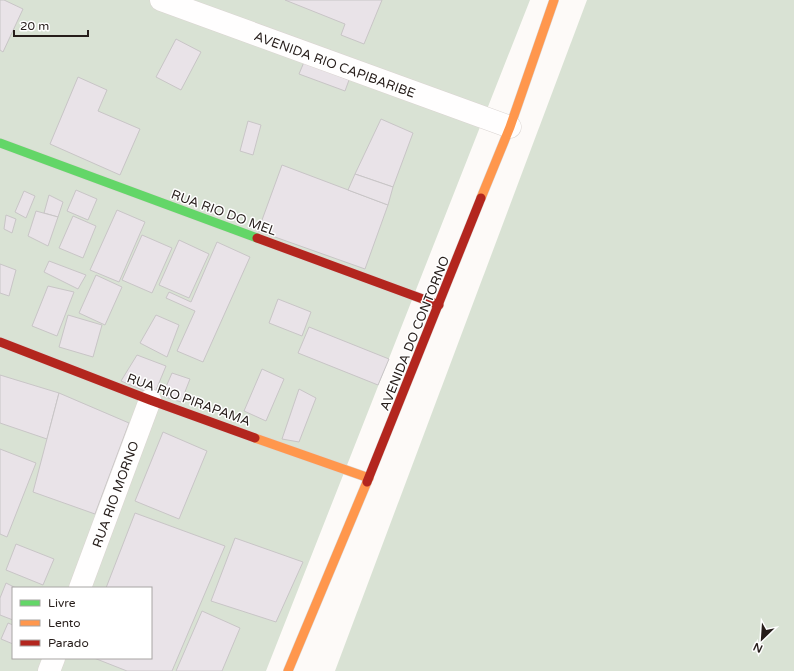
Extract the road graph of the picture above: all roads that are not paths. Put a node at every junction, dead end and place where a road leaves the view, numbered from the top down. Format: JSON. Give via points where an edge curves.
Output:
{"nodes":[{"id":1,"x":161,"y":0,"type":"edge"},
{"id":2,"x":554,"y":0,"type":"edge"},
{"id":3,"x":510,"y":127,"type":"junction"},
{"id":4,"x":0,"y":143,"type":"edge"},
{"id":5,"x":439,"y":305,"type":"junction"},
{"id":6,"x":0,"y":342,"type":"edge"},
{"id":7,"x":150,"y":400,"type":"junction"},
{"id":8,"x":369,"y":478,"type":"junction"},
{"id":9,"x":80,"y":587,"type":"edge"},
{"id":10,"x":54,"y":659,"type":"edge"},
{"id":11,"x":49,"y":671,"type":"edge"},
{"id":12,"x":288,"y":671,"type":"edge"}],
"edges":[{"from":1,"to":3,"type":"street","name":"AVENIDA RIO CAPIBARIBE"},
{"from":2,"to":3,"type":"street","name":"AVENIDA DO CONTORNO"},
{"from":3,"to":5,"type":"street","name":"AVENIDA DO CONTORNO"},
{"from":4,"to":5,"type":"street","name":"RUA RIO DO MEL"},
{"from":5,"to":8,"type":"street","name":"AVENIDA DO CONTORNO"},
{"from":6,"to":7,"type":"street","name":"RUA RIO PIRAPAMA"},
{"from":7,"to":8,"type":"street","name":"RUA RIO PIRAPAMA"},
{"from":7,"to":9,"type":"street","name":"RUA RIO MORNO"},
{"from":8,"to":12,"type":"street","name":"AVENIDA DO CONTORNO"},
{"from":10,"to":11,"type":"street"}]}
